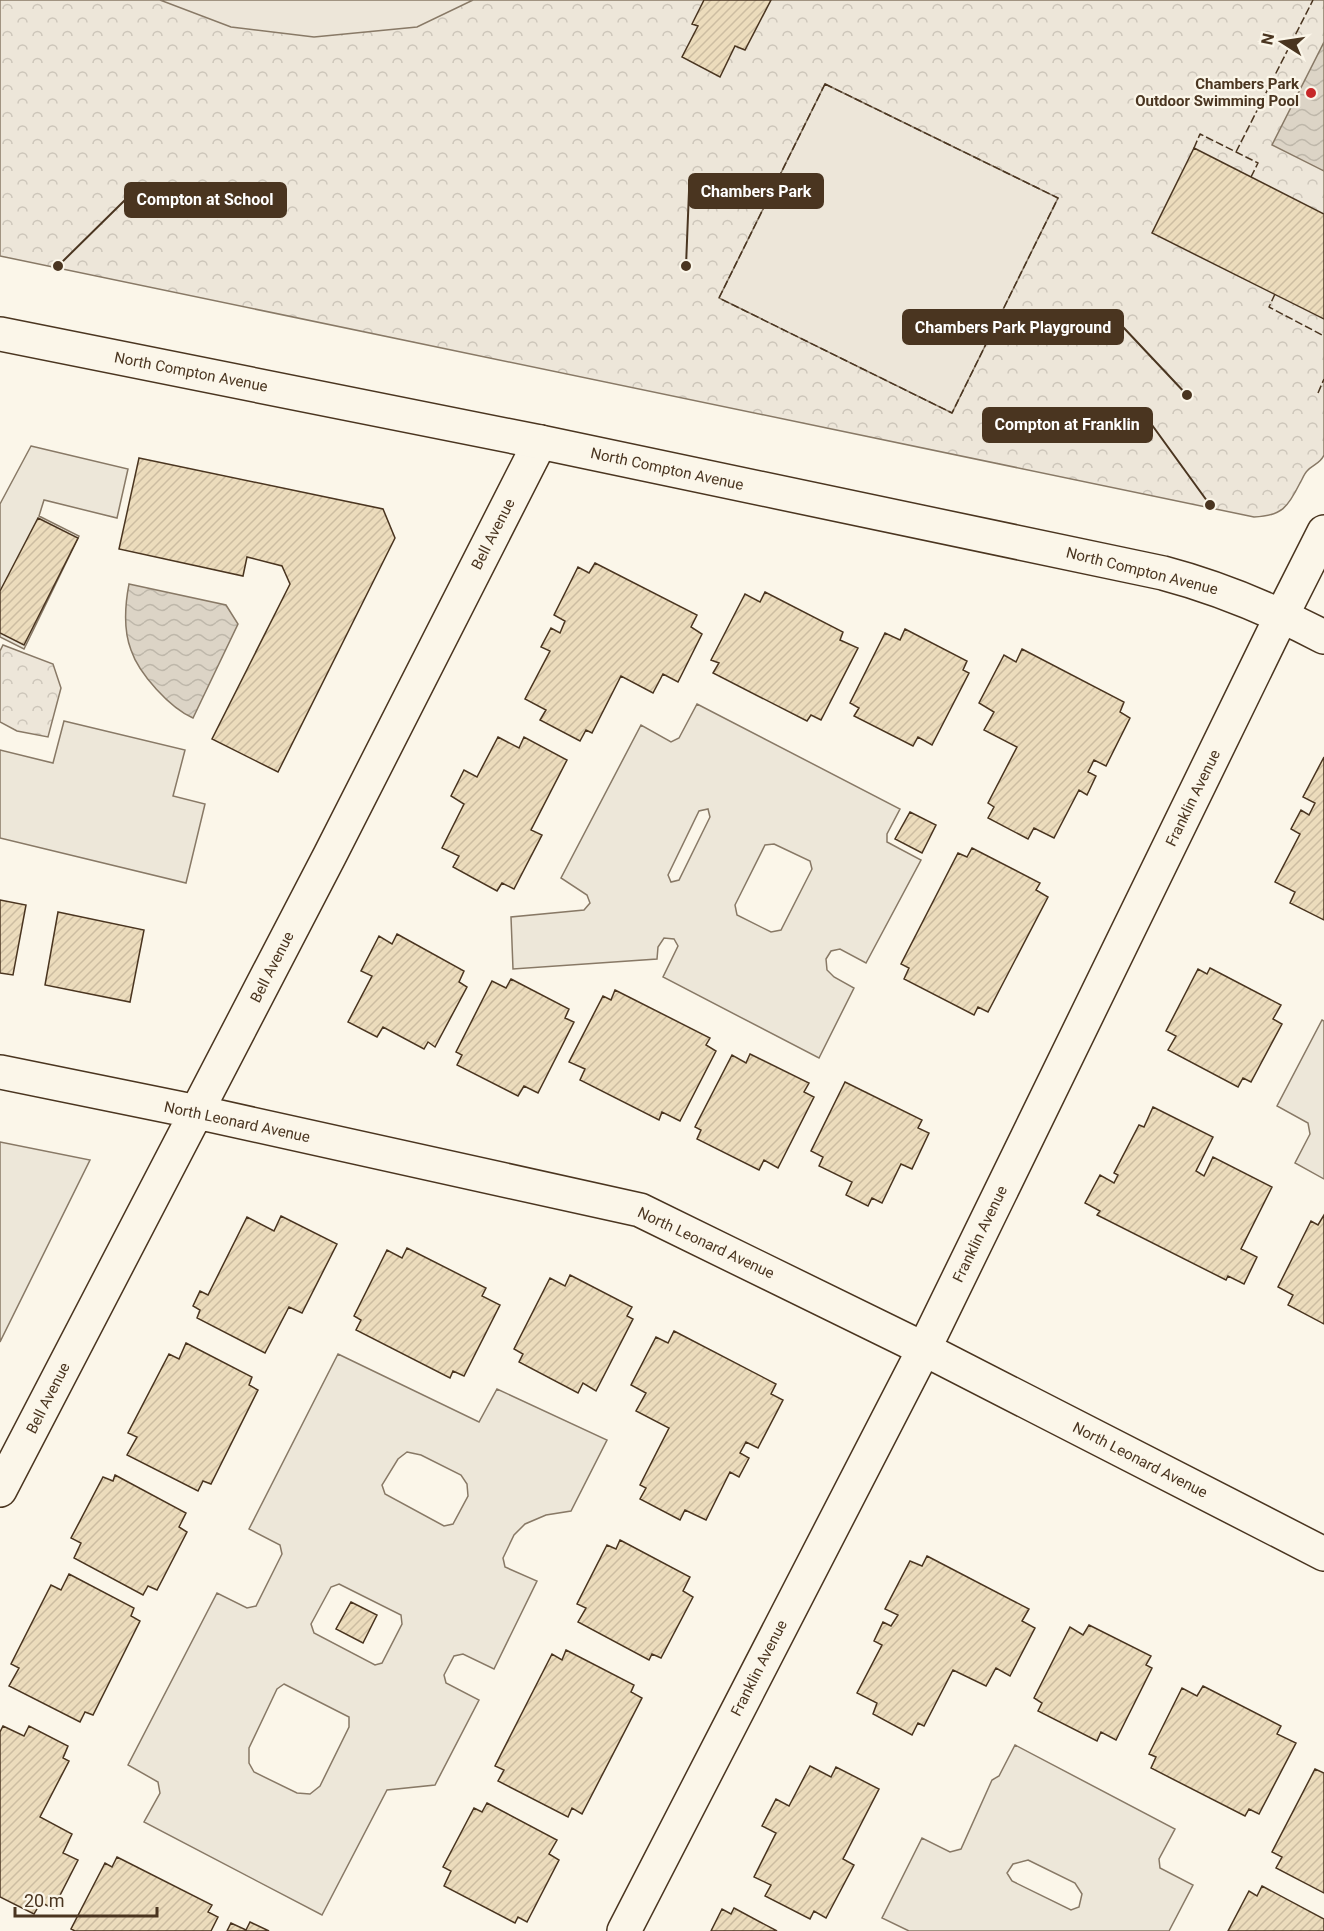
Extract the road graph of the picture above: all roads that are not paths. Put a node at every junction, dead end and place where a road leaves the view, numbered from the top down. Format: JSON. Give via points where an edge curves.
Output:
{"nodes":[{"id":1,"x":0,"y":334,"type":"edge"},
{"id":2,"x":540,"y":442,"type":"junction"},
{"id":3,"x":1324,"y":532,"type":"edge"},
{"id":4,"x":1282,"y":615,"type":"junction"},
{"id":5,"x":1324,"y":637,"type":"edge"},
{"id":6,"x":0,"y":1072,"type":"edge"},
{"id":7,"x":197,"y":1112,"type":"junction"},
{"id":8,"x":924,"y":1349,"type":"junction"},
{"id":9,"x":0,"y":1490,"type":"edge"},
{"id":10,"x":1324,"y":1554,"type":"edge"},
{"id":11,"x":624,"y":1931,"type":"edge"}],
"edges":[{"from":1,"to":2,"type":"street","name":"North Compton Avenue"},
{"from":2,"to":4,"type":"street","name":"North Compton Avenue","via":[[1163,573],[1226,592]]},
{"from":2,"to":7,"type":"street","name":"Bell Avenue"},
{"from":3,"to":4,"type":"street","name":"Franklin Avenue"},
{"from":4,"to":5,"type":"street","name":"North Compton Avenue"},
{"from":4,"to":8,"type":"street","name":"Franklin Avenue"},
{"from":6,"to":7,"type":"street","name":"North Leonard Avenue"},
{"from":7,"to":8,"type":"street","name":"North Leonard Avenue","via":[[640,1210]]},
{"from":7,"to":9,"type":"street","name":"Bell Avenue"},
{"from":8,"to":10,"type":"street","name":"North Leonard Avenue"},
{"from":8,"to":11,"type":"street","name":"Franklin Avenue"}]}
